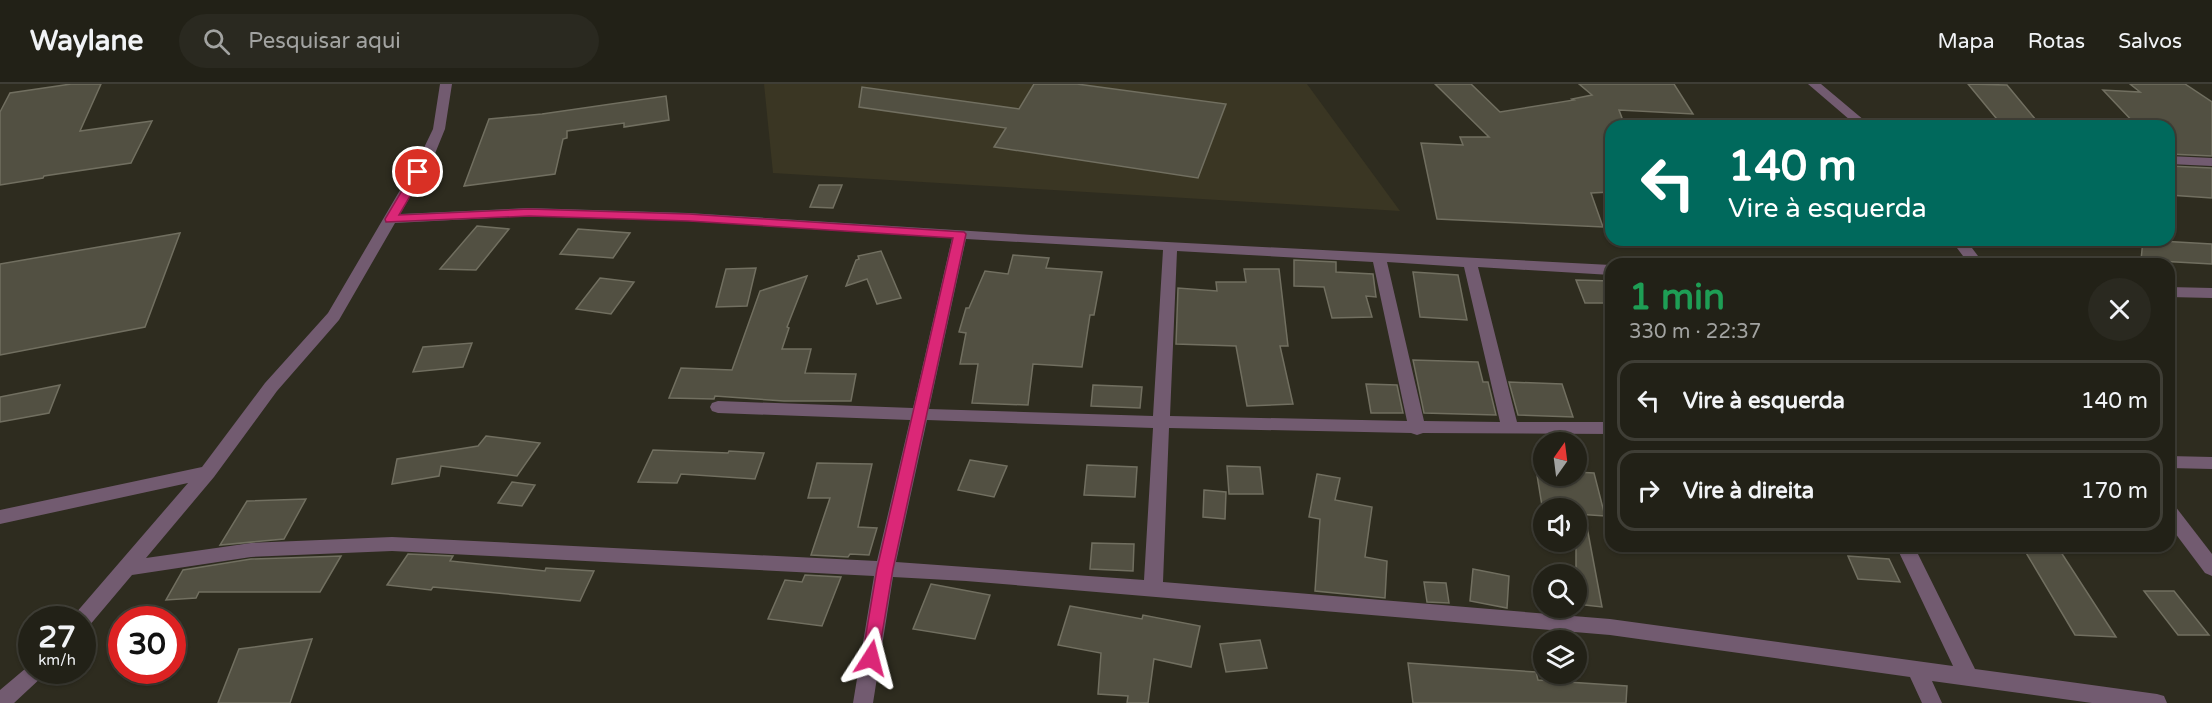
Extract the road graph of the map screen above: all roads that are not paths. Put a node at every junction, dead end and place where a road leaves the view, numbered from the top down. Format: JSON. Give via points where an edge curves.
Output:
{"nodes":[{"id":1,"x":446,"y":84,"type":"edge"},
{"id":2,"x":1815,"y":84,"type":"edge"},
{"id":3,"x":1858,"y":120,"type":"edge"},
{"id":4,"x":2175,"y":160,"type":"edge"},
{"id":5,"x":2212,"y":162,"type":"edge"},
{"id":6,"x":391,"y":219,"type":"junction"},
{"id":7,"x":960,"y":234,"type":"junction"},
{"id":8,"x":1963,"y":246,"type":"edge"},
{"id":9,"x":1170,"y":247,"type":"junction"},
{"id":10,"x":1379,"y":258,"type":"junction"},
{"id":11,"x":1972,"y":258,"type":"edge"},
{"id":12,"x":1470,"y":263,"type":"junction"},
{"id":13,"x":1605,"y":270,"type":"edge"},
{"id":14,"x":2175,"y":292,"type":"edge"},
{"id":15,"x":2212,"y":293,"type":"edge"},
{"id":16,"x":718,"y":407,"type":"dead end"},
{"id":17,"x":921,"y":415,"type":"junction"},
{"id":18,"x":1160,"y":423,"type":"junction"},
{"id":19,"x":1510,"y":428,"type":"junction"},
{"id":20,"x":1605,"y":428,"type":"edge"},
{"id":21,"x":1417,"y":429,"type":"junction"},
{"id":22,"x":2175,"y":462,"type":"edge"},
{"id":23,"x":2212,"y":463,"type":"edge"},
{"id":24,"x":208,"y":472,"type":"junction"},
{"id":25,"x":0,"y":517,"type":"edge"},
{"id":26,"x":2175,"y":519,"type":"edge"},
{"id":27,"x":1908,"y":552,"type":"edge"},
{"id":28,"x":128,"y":568,"type":"junction"},
{"id":29,"x":2212,"y":568,"type":"edge"},
{"id":30,"x":885,"y":569,"type":"junction"},
{"id":31,"x":1153,"y":589,"type":"junction"},
{"id":32,"x":94,"y":606,"type":"edge"},
{"id":33,"x":1917,"y":670,"type":"junction"},
{"id":34,"x":1968,"y":675,"type":"junction"},
{"id":35,"x":21,"y":684,"type":"edge"},
{"id":36,"x":0,"y":703,"type":"edge"},
{"id":37,"x":863,"y":703,"type":"edge"},
{"id":38,"x":1932,"y":703,"type":"edge"},
{"id":39,"x":2157,"y":703,"type":"edge"}],
"edges":[{"from":1,"to":6,"type":"street","via":[[439,129]]},
{"from":2,"to":3,"type":"street"},
{"from":4,"to":5,"type":"street"},
{"from":6,"to":7,"type":"street","via":[[540,213],[689,217]]},
{"from":6,"to":24,"type":"street","via":[[334,316],[271,387]]},
{"from":7,"to":9,"type":"street"},
{"from":7,"to":17,"type":"street"},
{"from":8,"to":11,"type":"street"},
{"from":9,"to":10,"type":"street"},
{"from":9,"to":18,"type":"street"},
{"from":10,"to":12,"type":"street"},
{"from":10,"to":21,"type":"street"},
{"from":12,"to":13,"type":"street"},
{"from":12,"to":19,"type":"street"},
{"from":14,"to":15,"type":"street"},
{"from":16,"to":17,"type":"street"},
{"from":17,"to":18,"type":"street"},
{"from":17,"to":30,"type":"street"},
{"from":18,"to":21,"type":"street"},
{"from":18,"to":31,"type":"street"},
{"from":19,"to":20,"type":"street"},
{"from":19,"to":21,"type":"street"},
{"from":22,"to":23,"type":"street"},
{"from":24,"to":25,"type":"street"},
{"from":24,"to":28,"type":"street"},
{"from":26,"to":29,"type":"street"},
{"from":27,"to":34,"type":"street"},
{"from":28,"to":30,"type":"street","via":[[251,550],[392,544]]},
{"from":28,"to":32,"type":"street"},
{"from":30,"to":31,"type":"street"},
{"from":30,"to":37,"type":"street"},
{"from":31,"to":33,"type":"street","via":[[1610,627]]},
{"from":33,"to":34,"type":"street"},
{"from":33,"to":38,"type":"street"},
{"from":34,"to":39,"type":"street"},
{"from":35,"to":36,"type":"street"}]}
